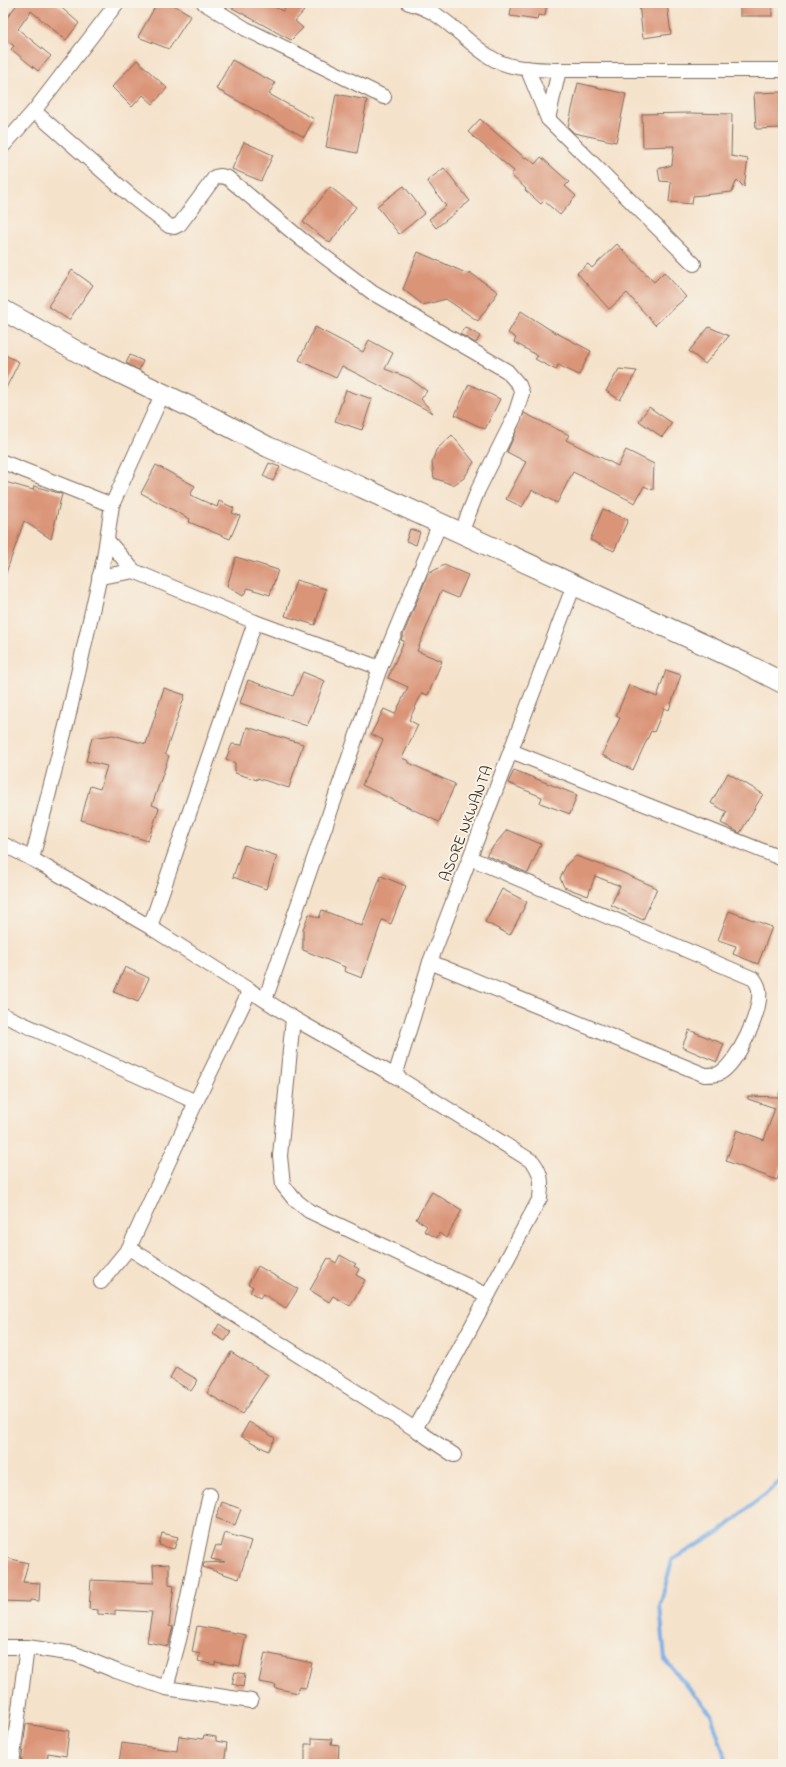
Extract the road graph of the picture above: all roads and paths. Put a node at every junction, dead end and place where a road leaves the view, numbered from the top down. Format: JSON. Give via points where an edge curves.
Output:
{"nodes":[{"id":1,"x":117,"y":3,"type":"edge"},
{"id":2,"x":204,"y":3,"type":"edge"},
{"id":3,"x":414,"y":4,"type":"edge"},
{"id":4,"x":436,"y":8,"type":"edge"},
{"id":5,"x":527,"y":68,"type":"junction"},
{"id":6,"x":559,"y":70,"type":"junction"},
{"id":7,"x":783,"y":70,"type":"edge"},
{"id":8,"x":384,"y":97,"type":"dead end"},
{"id":9,"x":34,"y":111,"type":"junction"},
{"id":10,"x":548,"y":119,"type":"junction"},
{"id":11,"x":3,"y":146,"type":"edge"},
{"id":12,"x":694,"y":264,"type":"dead end"},
{"id":13,"x":3,"y":310,"type":"edge"},
{"id":14,"x":163,"y":393,"type":"junction"},
{"id":15,"x":3,"y":462,"type":"edge"},
{"id":16,"x":112,"y":505,"type":"junction"},
{"id":17,"x":440,"y":523,"type":"junction"},
{"id":18,"x":461,"y":532,"type":"junction"},
{"id":19,"x":107,"y":540,"type":"junction"},
{"id":20,"x":134,"y":571,"type":"junction"},
{"id":21,"x":99,"y":577,"type":"junction"},
{"id":22,"x":574,"y":585,"type":"junction"},
{"id":23,"x":255,"y":622,"type":"junction"},
{"id":24,"x":380,"y":668,"type":"junction"},
{"id":25,"x":783,"y":683,"type":"edge"},
{"id":26,"x":511,"y":751,"type":"junction"},
{"id":27,"x":3,"y":844,"type":"edge"},
{"id":28,"x":470,"y":858,"type":"junction"},
{"id":29,"x":32,"y":859,"type":"junction"},
{"id":30,"x":783,"y":859,"type":"edge"},
{"id":31,"x":150,"y":927,"type":"junction"},
{"id":32,"x":430,"y":962,"type":"junction"},
{"id":33,"x":250,"y":990,"type":"junction"},
{"id":34,"x":265,"y":1000,"type":"junction"},
{"id":35,"x":3,"y":1015,"type":"edge"},
{"id":36,"x":294,"y":1018,"type":"junction"},
{"id":37,"x":395,"y":1076,"type":"junction"},
{"id":38,"x":196,"y":1102,"type":"junction"},
{"id":39,"x":129,"y":1248,"type":"junction"},
{"id":40,"x":101,"y":1282,"type":"dead end"},
{"id":41,"x":487,"y":1295,"type":"junction"},
{"id":42,"x":415,"y":1429,"type":"junction"},
{"id":43,"x":454,"y":1455,"type":"dead end"},
{"id":44,"x":210,"y":1495,"type":"dead end"},
{"id":45,"x":3,"y":1646,"type":"edge"},
{"id":46,"x":27,"y":1647,"type":"junction"},
{"id":47,"x":166,"y":1688,"type":"junction"},
{"id":48,"x":251,"y":1701,"type":"dead end"},
{"id":49,"x":12,"y":1764,"type":"edge"}],
"edges":[{"from":1,"to":9,"type":"street"},
{"from":2,"to":8,"type":"street","via":[[246,29]]},
{"from":3,"to":4,"type":"street"},
{"from":4,"to":5,"type":"street","via":[[490,58],[503,64]]},
{"from":5,"to":6,"type":"street"},
{"from":5,"to":10,"type":"street"},
{"from":6,"to":7,"type":"street"},
{"from":6,"to":10,"type":"street"},
{"from":9,"to":11,"type":"street"},
{"from":9,"to":18,"type":"street","via":[[169,226],[180,224],[215,177],[228,178],[373,293],[507,371],[519,385],[522,393],[514,418],[478,490]]},
{"from":10,"to":12,"type":"street"},
{"from":13,"to":14,"type":"street","via":[[85,356]]},
{"from":14,"to":16,"type":"street"},
{"from":14,"to":17,"type":"street","via":[[268,447]]},
{"from":15,"to":16,"type":"street"},
{"from":16,"to":19,"type":"street"},
{"from":17,"to":18,"type":"street"},
{"from":17,"to":24,"type":"street"},
{"from":18,"to":22,"type":"street"},
{"from":19,"to":20,"type":"street"},
{"from":19,"to":21,"type":"street"},
{"from":20,"to":21,"type":"street"},
{"from":20,"to":23,"type":"street"},
{"from":21,"to":29,"type":"street","via":[[68,718]]},
{"from":22,"to":25,"type":"street"},
{"from":22,"to":26,"type":"street","name":"ASORE NKWANTA"},
{"from":23,"to":24,"type":"street"},
{"from":23,"to":31,"type":"street"},
{"from":24,"to":34,"type":"street"},
{"from":26,"to":28,"type":"street","name":"ASORE NKWANTA"},
{"from":26,"to":30,"type":"street"},
{"from":27,"to":29,"type":"street"},
{"from":28,"to":32,"type":"street","name":"ASORE NKWANTA"},
{"from":28,"to":32,"type":"street","via":[[754,979],[759,989],[757,1012],[744,1042],[733,1059],[720,1073],[705,1075]]},
{"from":29,"to":31,"type":"street"},
{"from":31,"to":33,"type":"street"},
{"from":32,"to":37,"type":"street","name":"ASORE NKWANTA"},
{"from":33,"to":34,"type":"street"},
{"from":33,"to":38,"type":"street"},
{"from":34,"to":36,"type":"street"},
{"from":35,"to":38,"type":"street"},
{"from":36,"to":37,"type":"street"},
{"from":36,"to":41,"type":"street","via":[[280,1156],[283,1185],[294,1199],[309,1211]]},
{"from":37,"to":41,"type":"street","via":[[533,1162],[539,1169],[542,1180],[540,1198]]},
{"from":38,"to":39,"type":"street"},
{"from":39,"to":40,"type":"street"},
{"from":39,"to":42,"type":"street"},
{"from":41,"to":42,"type":"street"},
{"from":42,"to":43,"type":"street"},
{"from":44,"to":47,"type":"street","via":[[179,1640]]},
{"from":45,"to":46,"type":"street"},
{"from":46,"to":47,"type":"street","via":[[75,1654]]},
{"from":46,"to":49,"type":"street"},
{"from":47,"to":48,"type":"street"}]}
